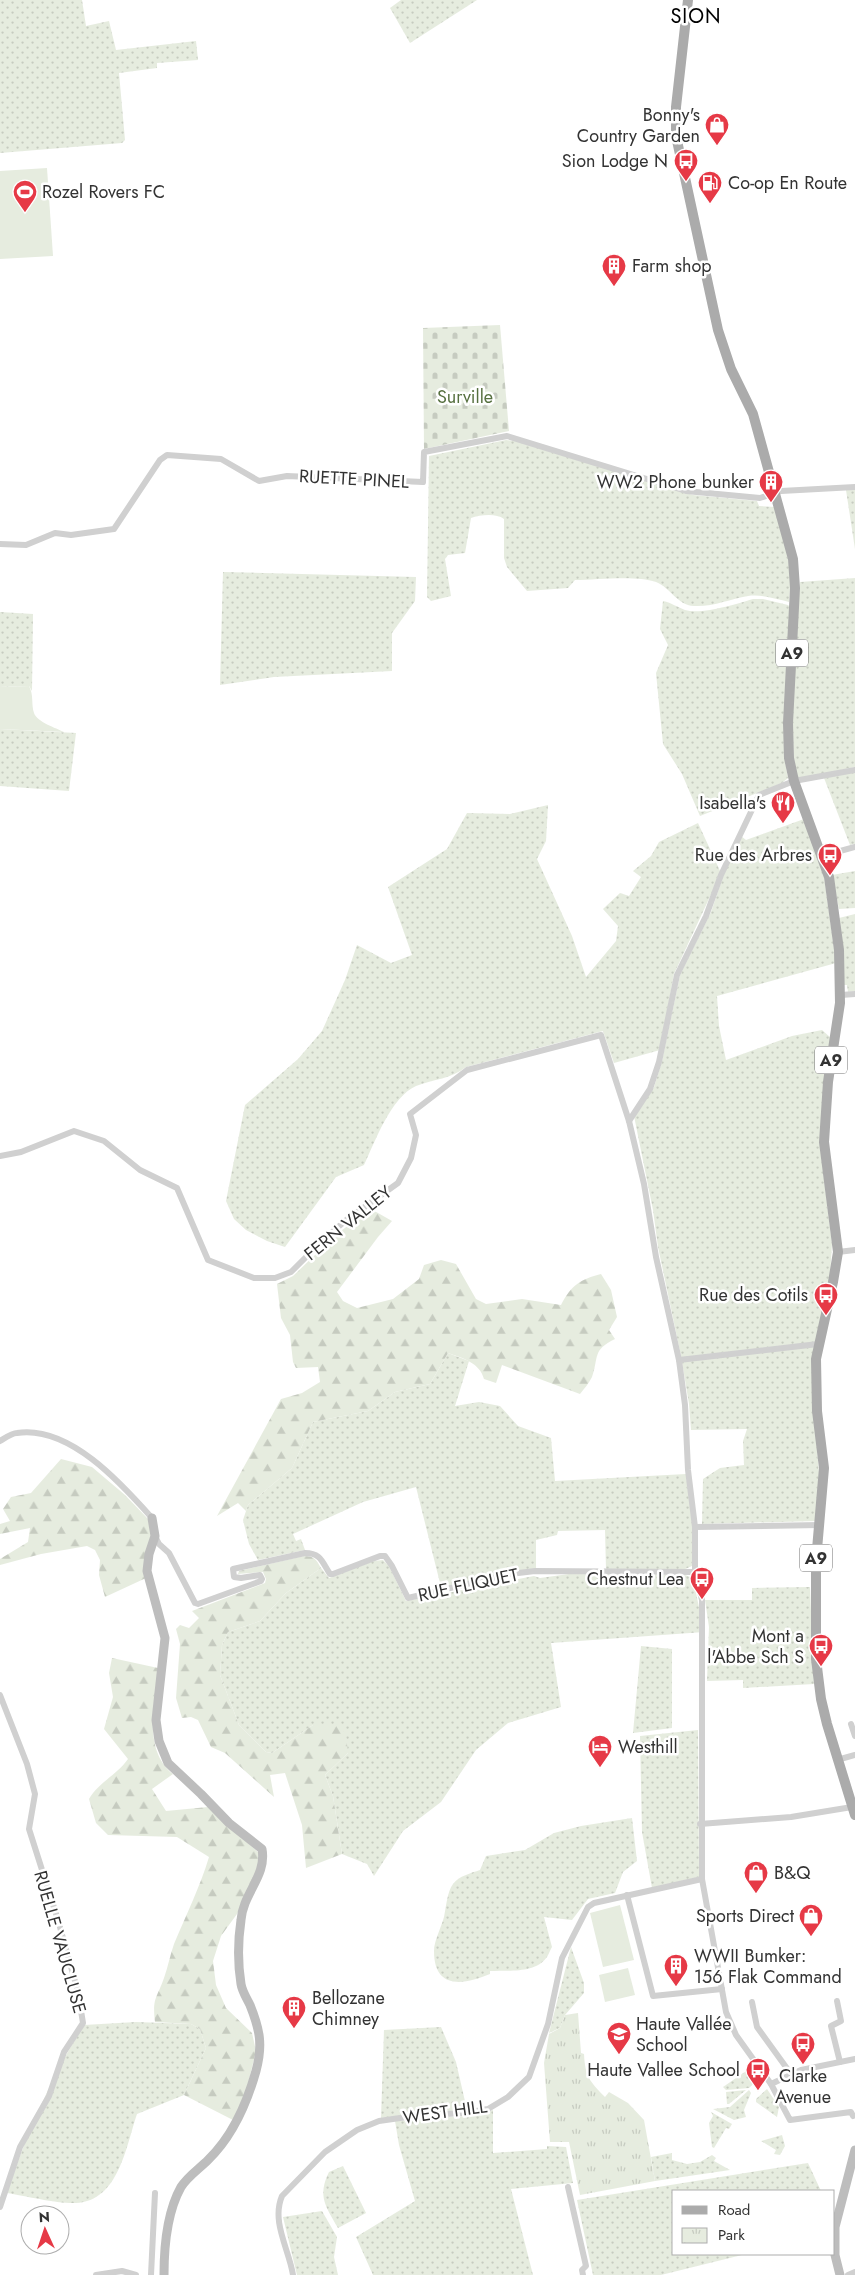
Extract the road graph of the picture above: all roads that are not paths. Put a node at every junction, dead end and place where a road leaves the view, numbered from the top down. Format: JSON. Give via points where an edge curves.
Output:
{"nodes":[{"id":1,"x":688,"y":0,"type":"edge"},
{"id":2,"x":855,"y":487,"type":"edge"},
{"id":3,"x":776,"y":493,"type":"junction"},
{"id":4,"x":0,"y":544,"type":"edge"},
{"id":5,"x":855,"y":770,"type":"edge"},
{"id":6,"x":794,"y":781,"type":"junction"},
{"id":7,"x":855,"y":847,"type":"edge"},
{"id":8,"x":822,"y":856,"type":"junction"},
{"id":9,"x":855,"y":994,"type":"edge"},
{"id":10,"x":841,"y":995,"type":"junction"},
{"id":11,"x":629,"y":1120,"type":"junction"},
{"id":12,"x":0,"y":1156,"type":"edge"},
{"id":13,"x":855,"y":1250,"type":"edge"},
{"id":14,"x":838,"y":1252,"type":"junction"},
{"id":15,"x":818,"y":1344,"type":"junction"},
{"id":16,"x":679,"y":1360,"type":"junction"},
{"id":17,"x":0,"y":1441,"type":"edge"},
{"id":18,"x":152,"y":1518,"type":"joint"},
{"id":19,"x":820,"y":1525,"type":"junction"},
{"id":20,"x":695,"y":1526,"type":"junction"},
{"id":21,"x":155,"y":1536,"type":"junction"},
{"id":22,"x":695,"y":1572,"type":"junction"},
{"id":23,"x":0,"y":1695,"type":"edge"},
{"id":24,"x":851,"y":1724,"type":"dead end"},
{"id":25,"x":855,"y":1736,"type":"edge"},
{"id":26,"x":855,"y":1755,"type":"edge"},
{"id":27,"x":837,"y":1760,"type":"junction"},
{"id":28,"x":854,"y":1811,"type":"edge"},
{"id":29,"x":700,"y":1824,"type":"junction"},
{"id":30,"x":702,"y":1879,"type":"junction"},
{"id":31,"x":628,"y":1895,"type":"junction"},
{"id":32,"x":722,"y":1989,"type":"junction"},
{"id":33,"x":836,"y":2001,"type":"dead end"},
{"id":34,"x":752,"y":2002,"type":"dead end"},
{"id":35,"x":855,"y":2059,"type":"edge"},
{"id":36,"x":840,"y":2062,"type":"junction"},
{"id":37,"x":791,"y":2074,"type":"junction"},
{"id":38,"x":771,"y":2084,"type":"junction"},
{"id":39,"x":853,"y":2116,"type":"dead end"},
{"id":40,"x":855,"y":2150,"type":"edge"},
{"id":41,"x":568,"y":2187,"type":"dead end"},
{"id":42,"x":155,"y":2193,"type":"dead end"},
{"id":43,"x":0,"y":2207,"type":"edge"},
{"id":44,"x":855,"y":2272,"type":"edge"},
{"id":45,"x":96,"y":2275,"type":"edge"},
{"id":46,"x":136,"y":2275,"type":"edge"},
{"id":47,"x":150,"y":2275,"type":"edge"},
{"id":48,"x":164,"y":2275,"type":"edge"},
{"id":49,"x":293,"y":2275,"type":"edge"},
{"id":50,"x":583,"y":2275,"type":"edge"},
{"id":51,"x":840,"y":2275,"type":"edge"},
{"id":52,"x":848,"y":2275,"type":"edge"}],
"edges":[{"from":1,"to":3,"type":"main road","number":"A9","via":[[676,106],[679,157],[718,330],[731,369],[753,414]]},
{"from":2,"to":3,"type":"street"},
{"from":3,"to":4,"type":"street","name":"RUETTE PINEL","via":[[760,498],[742,498],[686,491],[508,436],[424,452],[423,482],[287,476],[259,481],[221,459],[167,455],[160,460],[114,529],[71,535],[55,533],[26,545]]},
{"from":3,"to":6,"type":"main road","number":"A9","via":[[795,573],[788,723],[789,758]]},
{"from":5,"to":6,"type":"street"},
{"from":6,"to":8,"type":"main road","number":"A9"},
{"from":6,"to":11,"type":"street","via":[[759,795],[721,875],[706,916],[676,975],[659,1062],[650,1089]]},
{"from":7,"to":8,"type":"street"},
{"from":8,"to":10,"type":"main road","number":"A9","via":[[829,877],[839,950]]},
{"from":9,"to":10,"type":"street"},
{"from":10,"to":14,"type":"main road","number":"A9","via":[[828,1082],[824,1142]]},
{"from":11,"to":12,"type":"street","name":"FERN VALLEY","via":[[601,1035],[467,1070],[410,1114],[416,1135],[411,1158],[398,1183],[344,1222],[291,1272],[275,1278],[254,1278],[208,1260],[177,1188],[140,1170],[104,1141],[74,1131],[21,1152]]},
{"from":11,"to":16,"type":"street"},
{"from":13,"to":14,"type":"street"},
{"from":14,"to":15,"type":"main road","number":"A9"},
{"from":15,"to":16,"type":"street"},
{"from":15,"to":19,"type":"main road","number":"A9","via":[[815,1376],[824,1468]]},
{"from":16,"to":20,"type":"street"},
{"from":17,"to":18,"type":"street","via":[[16,1433],[45,1434],[63,1439],[114,1478]]},
{"from":18,"to":21,"type":"street"},
{"from":19,"to":20,"type":"street"},
{"from":19,"to":27,"type":"main road","number":"A9","via":[[816,1560],[816,1660],[821,1699]]},
{"from":20,"to":22,"type":"street"},
{"from":21,"to":22,"type":"street","name":"RUE FLIQUET","via":[[169,1553],[198,1604],[262,1579],[260,1575],[234,1577],[233,1569],[305,1553],[314,1553],[320,1558],[330,1574],[384,1556],[408,1598],[502,1576],[536,1572]]},
{"from":21,"to":48,"type":"street","via":[[148,1571],[165,1638],[156,1720],[159,1742],[168,1763],[229,1823],[262,1850],[264,1860],[247,1896],[240,1921],[241,1986],[260,2034],[256,2071],[227,2138],[182,2186],[165,2239]]},
{"from":22,"to":29,"type":"street","via":[[702,1600]]},
{"from":23,"to":43,"type":"street","name":"RUELLE VAUCLUSE","via":[[35,1794],[29,1830],[58,1920],[83,2023],[64,2052],[49,2096],[20,2147]]},
{"from":24,"to":25,"type":"street"},
{"from":26,"to":27,"type":"street"},
{"from":27,"to":28,"type":"main road","number":"A9"},
{"from":28,"to":29,"type":"street"},
{"from":29,"to":30,"type":"street"},
{"from":30,"to":31,"type":"street","name":"WEST HILL"},
{"from":30,"to":32,"type":"street"},
{"from":31,"to":32,"type":"street","via":[[653,1996]]},
{"from":31,"to":49,"type":"street","name":"WEST HILL","via":[[588,1907],[562,1958],[548,2024],[528,2077],[508,2098],[488,2108],[379,2121],[357,2130],[325,2152],[282,2196],[278,2216]]},
{"from":32,"to":38,"type":"street","via":[[726,2012],[736,2036]]},
{"from":33,"to":36,"type":"street","via":[[841,2021],[831,2026]]},
{"from":34,"to":37,"type":"street","via":[[757,2027]]},
{"from":35,"to":36,"type":"street"},
{"from":36,"to":37,"type":"street"},
{"from":37,"to":38,"type":"street"},
{"from":38,"to":39,"type":"street","via":[[790,2120],[851,2112]]},
{"from":40,"to":51,"type":"street","via":[[835,2227],[835,2255]]},
{"from":41,"to":50,"type":"street","via":[[586,2266],[582,2270]]},
{"from":42,"to":47,"type":"street"},
{"from":44,"to":52,"type":"street"},
{"from":45,"to":46,"type":"street","via":[[122,2271]]}]}
